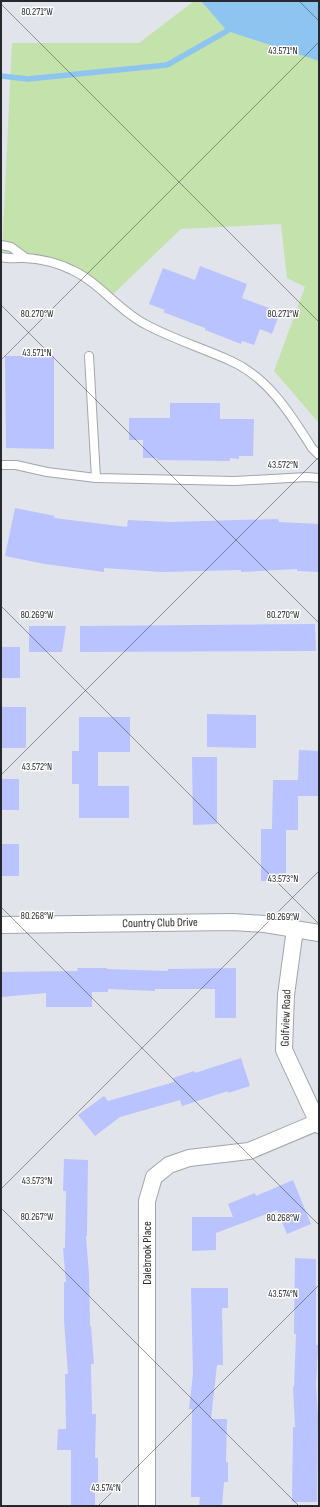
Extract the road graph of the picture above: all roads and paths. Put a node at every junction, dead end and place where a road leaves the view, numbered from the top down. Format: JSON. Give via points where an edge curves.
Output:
{"nodes":[{"id":1,"x":1,"y":245,"type":"edge"},
{"id":2,"x":1,"y":257,"type":"edge"},
{"id":3,"x":26,"y":258,"type":"junction"},
{"id":4,"x":90,"y":356,"type":"dead end"},
{"id":5,"x":319,"y":455,"type":"edge"},
{"id":6,"x":1,"y":465,"type":"edge"},
{"id":7,"x":96,"y":478,"type":"junction"},
{"id":8,"x":319,"y":478,"type":"edge"},
{"id":9,"x":1,"y":925,"type":"edge"},
{"id":10,"x":296,"y":929,"type":"junction"},
{"id":11,"x":319,"y":933,"type":"edge"},
{"id":12,"x":318,"y":1124,"type":"edge"},
{"id":13,"x":146,"y":1506,"type":"edge"}],
"edges":[{"from":1,"to":3,"type":"lane","via":[[12,247]]},
{"from":2,"to":3,"type":"lane"},
{"from":3,"to":5,"type":"lane","via":[[72,270],[102,290],[139,321],[158,332],[232,361],[258,377],[278,397]]},
{"from":4,"to":7,"type":"lane"},
{"from":6,"to":7,"type":"lane","via":[[16,465]]},
{"from":7,"to":8,"type":"lane","via":[[234,481]]},
{"from":9,"to":10,"type":"street","name":"Country Club Drive","via":[[233,922]]},
{"from":10,"to":11,"type":"street","name":"Country Club Drive"},
{"from":10,"to":12,"type":"street","name":"Golfview Road","via":[[286,996],[284,1050]]},
{"from":12,"to":13,"type":"street","name":"Dalebrook Place","via":[[249,1151],[189,1158],[169,1165],[154,1177],[147,1201]]}]}
